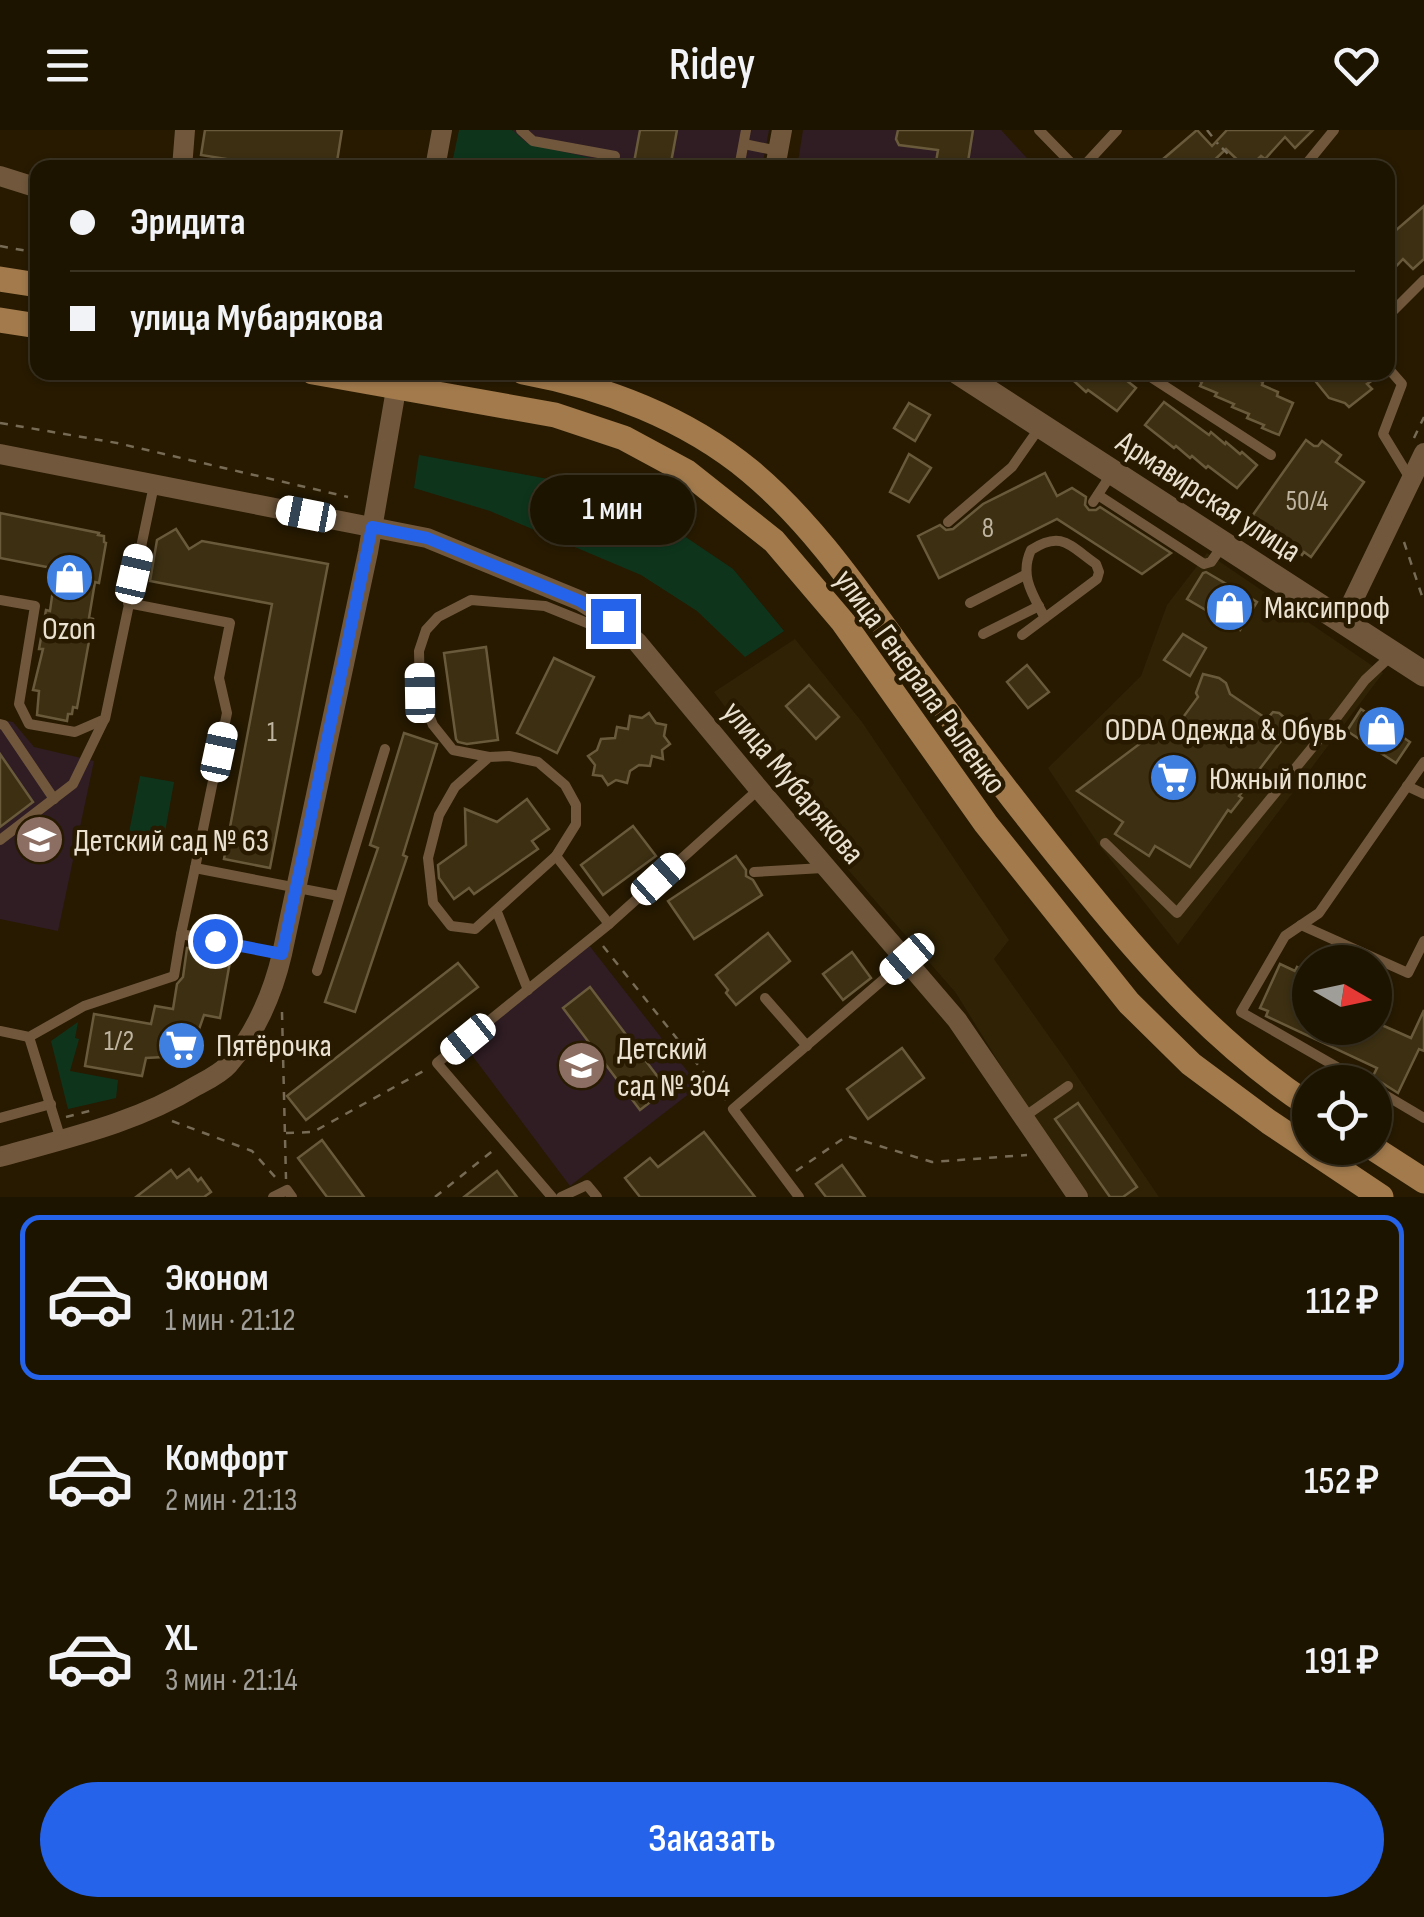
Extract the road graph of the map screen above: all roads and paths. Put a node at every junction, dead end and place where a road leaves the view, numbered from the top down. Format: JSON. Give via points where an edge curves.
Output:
{"nodes":[{"id":1,"x":185,"y":130,"type":"edge"},
{"id":2,"x":442,"y":130,"type":"edge"},
{"id":3,"x":521,"y":130,"type":"edge"},
{"id":4,"x":746,"y":130,"type":"edge"},
{"id":5,"x":1039,"y":130,"type":"edge"},
{"id":6,"x":1118,"y":130,"type":"edge"},
{"id":7,"x":1207,"y":130,"type":"edge"},
{"id":8,"x":1334,"y":130,"type":"edge"},
{"id":9,"x":744,"y":144,"type":"junction"},
{"id":10,"x":778,"y":150,"type":"edge"},
{"id":11,"x":183,"y":160,"type":"edge"},
{"id":12,"x":436,"y":160,"type":"edge"},
{"id":13,"x":615,"y":160,"type":"edge"},
{"id":14,"x":741,"y":160,"type":"edge"},
{"id":15,"x":1071,"y":160,"type":"edge"},
{"id":16,"x":1087,"y":160,"type":"edge"},
{"id":17,"x":1234,"y":160,"type":"edge"},
{"id":18,"x":1310,"y":160,"type":"edge"},
{"id":19,"x":0,"y":176,"type":"edge"},
{"id":20,"x":30,"y":185,"type":"edge"},
{"id":21,"x":0,"y":246,"type":"edge"},
{"id":22,"x":30,"y":252,"type":"edge"},
{"id":23,"x":0,"y":278,"type":"edge"},
{"id":24,"x":1424,"y":280,"type":"edge"},
{"id":25,"x":30,"y":284,"type":"edge"},
{"id":26,"x":1395,"y":309,"type":"edge"},
{"id":27,"x":0,"y":320,"type":"edge"},
{"id":28,"x":30,"y":325,"type":"edge"},
{"id":29,"x":1395,"y":376,"type":"edge"},
{"id":30,"x":357,"y":380,"type":"edge"},
{"id":31,"x":399,"y":380,"type":"edge"},
{"id":32,"x":561,"y":380,"type":"edge"},
{"id":33,"x":970,"y":380,"type":"edge"},
{"id":34,"x":1155,"y":380,"type":"edge"},
{"id":35,"x":0,"y":423,"type":"edge"},
{"id":36,"x":1040,"y":426,"type":"junction"},
{"id":37,"x":0,"y":454,"type":"edge"},
{"id":38,"x":1424,"y":454,"type":"edge"},
{"id":39,"x":1271,"y":455,"type":"dead end"},
{"id":40,"x":1113,"y":472,"type":"junction"},
{"id":41,"x":1411,"y":480,"type":"junction"},
{"id":42,"x":154,"y":484,"type":"junction"},
{"id":43,"x":348,"y":497,"type":"dead end"},
{"id":44,"x":948,"y":522,"type":"dead end"},
{"id":45,"x":372,"y":527,"type":"junction"},
{"id":46,"x":1075,"y":530,"type":"dead end"},
{"id":47,"x":1402,"y":537,"type":"dead end"},
{"id":48,"x":1066,"y":544,"type":"junction"},
{"id":49,"x":1224,"y":544,"type":"junction"},
{"id":50,"x":1025,"y":575,"type":"junction"},
{"id":51,"x":0,"y":600,"type":"edge"},
{"id":52,"x":1424,"y":602,"type":"edge"},
{"id":53,"x":128,"y":603,"type":"junction"},
{"id":54,"x":970,"y":603,"type":"dead end"},
{"id":55,"x":1039,"y":606,"type":"junction"},
{"id":56,"x":1045,"y":618,"type":"junction"},
{"id":57,"x":1343,"y":621,"type":"junction"},
{"id":58,"x":983,"y":634,"type":"dead end"},
{"id":59,"x":1022,"y":635,"type":"dead end"},
{"id":60,"x":636,"y":642,"type":"junction"},
{"id":61,"x":1394,"y":654,"type":"junction"},
{"id":62,"x":1424,"y":674,"type":"edge"},
{"id":63,"x":104,"y":719,"type":"junction"},
{"id":64,"x":0,"y":724,"type":"edge"},
{"id":65,"x":385,"y":749,"type":"dead end"},
{"id":66,"x":489,"y":756,"type":"junction"},
{"id":67,"x":1424,"y":762,"type":"edge"},
{"id":68,"x":1407,"y":786,"type":"junction"},
{"id":69,"x":758,"y":789,"type":"junction"},
{"id":70,"x":1424,"y":794,"type":"edge"},
{"id":71,"x":54,"y":799,"type":"junction"},
{"id":72,"x":0,"y":840,"type":"edge"},
{"id":73,"x":1104,"y":842,"type":"dead end"},
{"id":74,"x":556,"y":856,"type":"junction"},
{"id":75,"x":195,"y":868,"type":"junction"},
{"id":76,"x":827,"y":868,"type":"junction"},
{"id":77,"x":754,"y":872,"type":"dead end"},
{"id":78,"x":296,"y":888,"type":"junction"},
{"id":79,"x":339,"y":896,"type":"junction"},
{"id":80,"x":497,"y":912,"type":"junction"},
{"id":81,"x":608,"y":924,"type":"junction"},
{"id":82,"x":1301,"y":925,"type":"junction"},
{"id":83,"x":181,"y":934,"type":"junction"},
{"id":84,"x":595,"y":935,"type":"junction"},
{"id":85,"x":1424,"y":941,"type":"edge"},
{"id":86,"x":282,"y":954,"type":"junction"},
{"id":87,"x":907,"y":959,"type":"junction"},
{"id":88,"x":316,"y":971,"type":"dead end"},
{"id":89,"x":528,"y":990,"type":"junction"},
{"id":90,"x":765,"y":998,"type":"dead end"},
{"id":91,"x":282,"y":1006,"type":"dead end"},
{"id":92,"x":0,"y":1031,"type":"edge"},
{"id":93,"x":29,"y":1037,"type":"junction"},
{"id":94,"x":807,"y":1046,"type":"junction"},
{"id":95,"x":437,"y":1063,"type":"junction"},
{"id":96,"x":1333,"y":1065,"type":"edge"},
{"id":97,"x":1068,"y":1086,"type":"dead end"},
{"id":98,"x":1292,"y":1095,"type":"edge"},
{"id":99,"x":1392,"y":1099,"type":"edge"},
{"id":100,"x":51,"y":1104,"type":"junction"},
{"id":101,"x":104,"y":1107,"type":"dead end"},
{"id":102,"x":733,"y":1109,"type":"junction"},
{"id":103,"x":1024,"y":1117,"type":"junction"},
{"id":104,"x":0,"y":1118,"type":"edge"},
{"id":105,"x":1424,"y":1118,"type":"edge"},
{"id":106,"x":175,"y":1123,"type":"dead end"},
{"id":107,"x":58,"y":1130,"type":"junction"},
{"id":108,"x":284,"y":1133,"type":"junction"},
{"id":109,"x":504,"y":1142,"type":"junction"},
{"id":110,"x":1049,"y":1154,"type":"junction"},
{"id":111,"x":0,"y":1157,"type":"edge"},
{"id":112,"x":1392,"y":1160,"type":"edge"},
{"id":113,"x":785,"y":1179,"type":"junction"},
{"id":114,"x":1424,"y":1181,"type":"edge"},
{"id":115,"x":289,"y":1194,"type":"edge"},
{"id":116,"x":274,"y":1197,"type":"edge"},
{"id":117,"x":435,"y":1197,"type":"edge"},
{"id":118,"x":552,"y":1197,"type":"edge"},
{"id":119,"x":562,"y":1197,"type":"edge"},
{"id":120,"x":597,"y":1197,"type":"edge"},
{"id":121,"x":799,"y":1197,"type":"edge"},
{"id":122,"x":1078,"y":1197,"type":"edge"},
{"id":123,"x":1381,"y":1197,"type":"edge"}],
"edges":[{"from":1,"to":11,"type":"street"},
{"from":2,"to":12,"type":"street"},
{"from":3,"to":13,"type":"lane","via":[[532,141]]},
{"from":4,"to":9,"type":"lane"},
{"from":5,"to":15,"type":"lane"},
{"from":6,"to":16,"type":"lane"},
{"from":7,"to":17,"type":"path"},
{"from":8,"to":18,"type":"lane"},
{"from":9,"to":10,"type":"lane"},
{"from":9,"to":14,"type":"lane"},
{"from":19,"to":20,"type":"street"},
{"from":21,"to":22,"type":"path"},
{"from":23,"to":25,"type":"main road"},
{"from":24,"to":26,"type":"lane"},
{"from":27,"to":28,"type":"main road"},
{"from":29,"to":41,"type":"lane","via":[[1402,384],[1382,434]]},
{"from":30,"to":123,"type":"main road","name":"улица Генерала Рыленко","via":[[555,415],[624,438],[687,472],[774,541],[843,622],[986,824],[1129,1003],[1191,1064]]},
{"from":31,"to":45,"type":"street"},
{"from":32,"to":98,"type":"main road","name":"улица Генерала Рыленко","via":[[630,401],[693,432],[750,471],[805,524],[1016,805],[1146,963],[1206,1024]]},
{"from":33,"to":36,"type":"street","name":"Армавирская улица"},
{"from":34,"to":39,"type":"lane"},
{"from":35,"to":43,"type":"path"},
{"from":36,"to":40,"type":"street","name":"Армавирская улица"},
{"from":36,"to":44,"type":"lane","via":[[1006,472]]},
{"from":37,"to":42,"type":"street","name":"улица Мубарякова"},
{"from":38,"to":41,"type":"street"},
{"from":40,"to":49,"type":"street","name":"Армавирская улица"},
{"from":40,"to":49,"type":"lane","via":[[1096,499],[1204,564]]},
{"from":41,"to":57,"type":"street"},
{"from":42,"to":45,"type":"street","name":"улица Мубарякова"},
{"from":42,"to":53,"type":"lane"},
{"from":45,"to":60,"type":"street","name":"улица Мубарякова","via":[[427,538],[580,601]]},
{"from":45,"to":78,"type":"street"},
{"from":46,"to":48,"type":"lane"},
{"from":47,"to":52,"type":"path"},
{"from":48,"to":50,"type":"lane","via":[[1055,539],[1033,548]]},
{"from":48,"to":56,"type":"lane","via":[[1096,564],[1099,575]]},
{"from":49,"to":57,"type":"street","name":"Армавирская улица"},
{"from":50,"to":54,"type":"lane"},
{"from":50,"to":55,"type":"lane"},
{"from":51,"to":63,"type":"lane","via":[[35,606],[19,704],[29,724],[75,732]]},
{"from":53,"to":63,"type":"lane"},
{"from":53,"to":75,"type":"lane","via":[[230,623],[219,678],[227,713]]},
{"from":55,"to":56,"type":"lane"},
{"from":55,"to":58,"type":"lane"},
{"from":56,"to":59,"type":"lane"},
{"from":57,"to":61,"type":"street","name":"Армавирская улица"},
{"from":60,"to":66,"type":"lane","via":[[545,606],[470,600],[438,616],[419,651],[420,693],[433,725],[454,750]]},
{"from":60,"to":69,"type":"street","name":"улица Мубарякова"},
{"from":61,"to":62,"type":"street","name":"Армавирская улица"},
{"from":61,"to":73,"type":"lane","via":[[1365,680],[1177,913]]},
{"from":63,"to":71,"type":"lane","via":[[74,784]]},
{"from":64,"to":71,"type":"lane"},
{"from":65,"to":79,"type":"lane"},
{"from":66,"to":74,"type":"lane","via":[[538,762],[565,785],[576,805],[576,824]]},
{"from":66,"to":80,"type":"lane","via":[[455,787],[439,815],[428,858],[433,902],[451,926],[475,929]]},
{"from":67,"to":68,"type":"lane"},
{"from":68,"to":70,"type":"lane"},
{"from":68,"to":82,"type":"lane","via":[[1318,913]]},
{"from":69,"to":76,"type":"street","name":"улица Мубарякова"},
{"from":69,"to":81,"type":"lane"},
{"from":71,"to":72,"type":"lane"},
{"from":74,"to":80,"type":"lane"},
{"from":74,"to":81,"type":"lane"},
{"from":75,"to":78,"type":"lane"},
{"from":75,"to":83,"type":"lane"},
{"from":76,"to":77,"type":"lane"},
{"from":76,"to":87,"type":"street","name":"улица Мубарякова"},
{"from":78,"to":79,"type":"lane"},
{"from":78,"to":86,"type":"street"},
{"from":79,"to":88,"type":"lane"},
{"from":80,"to":89,"type":"lane"},
{"from":81,"to":84,"type":"lane"},
{"from":82,"to":85,"type":"lane","via":[[1408,973]]},
{"from":82,"to":96,"type":"lane","via":[[1285,936],[1241,1012]]},
{"from":83,"to":86,"type":"lane"},
{"from":83,"to":93,"type":"lane","via":[[174,976],[84,1006]]},
{"from":84,"to":89,"type":"lane"},
{"from":84,"to":102,"type":"path"},
{"from":86,"to":107,"type":"street","via":[[253,1032],[226,1068],[126,1121]]},
{"from":87,"to":94,"type":"lane"},
{"from":87,"to":103,"type":"street","name":"улица Мубарякова"},
{"from":89,"to":95,"type":"lane"},
{"from":90,"to":94,"type":"lane"},
{"from":91,"to":108,"type":"path"},
{"from":92,"to":93,"type":"lane"},
{"from":93,"to":100,"type":"lane"},
{"from":94,"to":102,"type":"lane"},
{"from":95,"to":108,"type":"path","via":[[312,1132]]},
{"from":95,"to":109,"type":"lane"},
{"from":97,"to":103,"type":"lane"},
{"from":99,"to":105,"type":"lane"},
{"from":100,"to":104,"type":"lane"},
{"from":100,"to":107,"type":"lane"},
{"from":101,"to":107,"type":"path"},
{"from":102,"to":113,"type":"lane"},
{"from":103,"to":110,"type":"street","name":"улица Мубарякова"},
{"from":106,"to":115,"type":"path","via":[[252,1151]]},
{"from":107,"to":111,"type":"street"},
{"from":108,"to":115,"type":"path"},
{"from":109,"to":117,"type":"path"},
{"from":109,"to":118,"type":"lane"},
{"from":110,"to":113,"type":"path","via":[[932,1162],[847,1136]]},
{"from":110,"to":122,"type":"street","name":"улица Мубарякова"},
{"from":112,"to":114,"type":"main road"},
{"from":113,"to":121,"type":"lane"},
{"from":115,"to":116,"type":"lane"},
{"from":119,"to":120,"type":"lane","via":[[587,1185]]}]}
